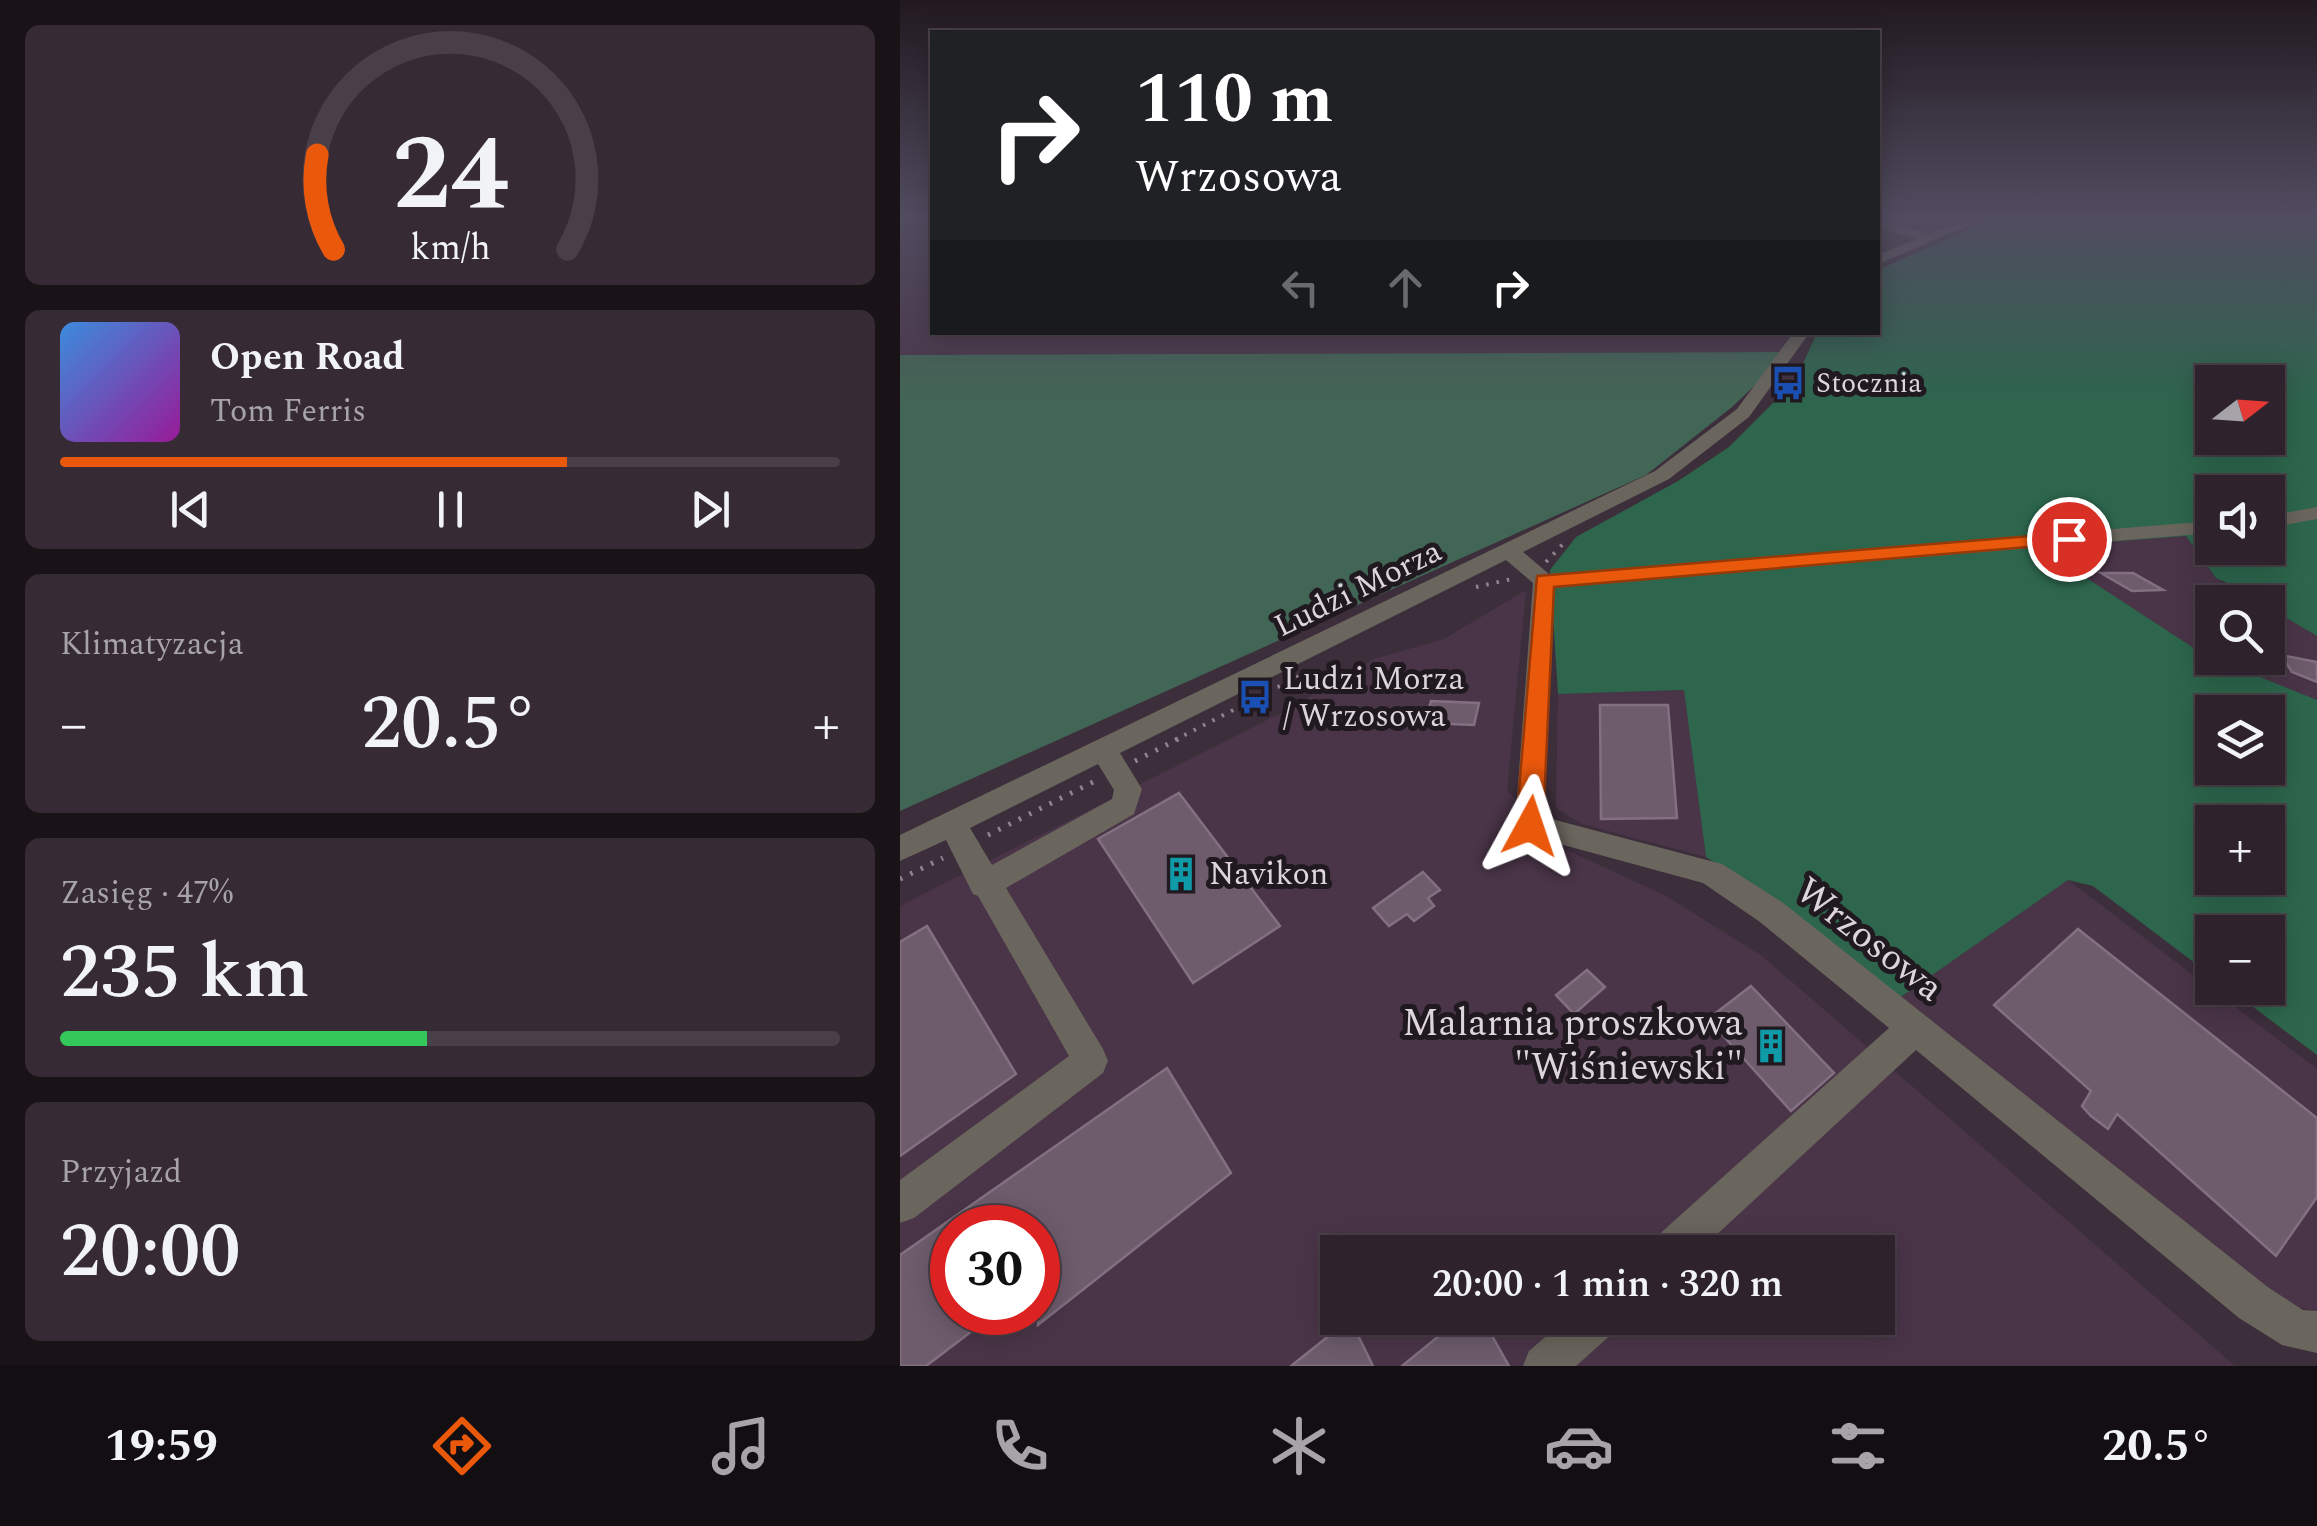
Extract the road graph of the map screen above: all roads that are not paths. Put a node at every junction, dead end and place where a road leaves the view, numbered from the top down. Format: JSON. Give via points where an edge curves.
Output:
{"nodes":[{"id":1,"x":1800,"y":335,"type":"edge"},
{"id":2,"x":2317,"y":513,"type":"edge"},
{"id":3,"x":2285,"y":519,"type":"edge"},
{"id":4,"x":2195,"y":528,"type":"edge"},
{"id":5,"x":1509,"y":552,"type":"junction"},
{"id":6,"x":1544,"y":581,"type":"junction"},
{"id":7,"x":1103,"y":749,"type":"junction"},
{"id":8,"x":952,"y":824,"type":"junction"},
{"id":9,"x":900,"y":848,"type":"edge"},
{"id":10,"x":984,"y":885,"type":"junction"},
{"id":11,"x":1916,"y":1027,"type":"junction"},
{"id":12,"x":900,"y":1204,"type":"edge"},
{"id":13,"x":1688,"y":1235,"type":"edge"},
{"id":14,"x":2317,"y":1332,"type":"edge"},
{"id":15,"x":1579,"y":1335,"type":"edge"},
{"id":16,"x":1544,"y":1366,"type":"edge"}],
"edges":[{"from":1,"to":5,"type":"street","name":"Ludzi Morza","via":[[1772,378],[1712,440],[1622,498]]},
{"from":2,"to":3,"type":"street"},
{"from":4,"to":6,"type":"street"},
{"from":5,"to":6,"type":"street"},
{"from":5,"to":7,"type":"street","name":"Ludzi Morza"},
{"from":6,"to":11,"type":"street","name":"Wrzosowa","via":[[1530,826],[1711,873]]},
{"from":7,"to":8,"type":"street","name":"Ludzi Morza"},
{"from":7,"to":10,"type":"street","via":[[1128,789],[1124,806]]},
{"from":8,"to":9,"type":"street","name":"Ludzi Morza"},
{"from":8,"to":10,"type":"street"},
{"from":10,"to":12,"type":"street","via":[[1091,1061]]},
{"from":11,"to":13,"type":"street"},
{"from":11,"to":14,"type":"street","name":"Wrzosowa","via":[[2254,1302],[2297,1330]]},
{"from":15,"to":16,"type":"street"}]}
